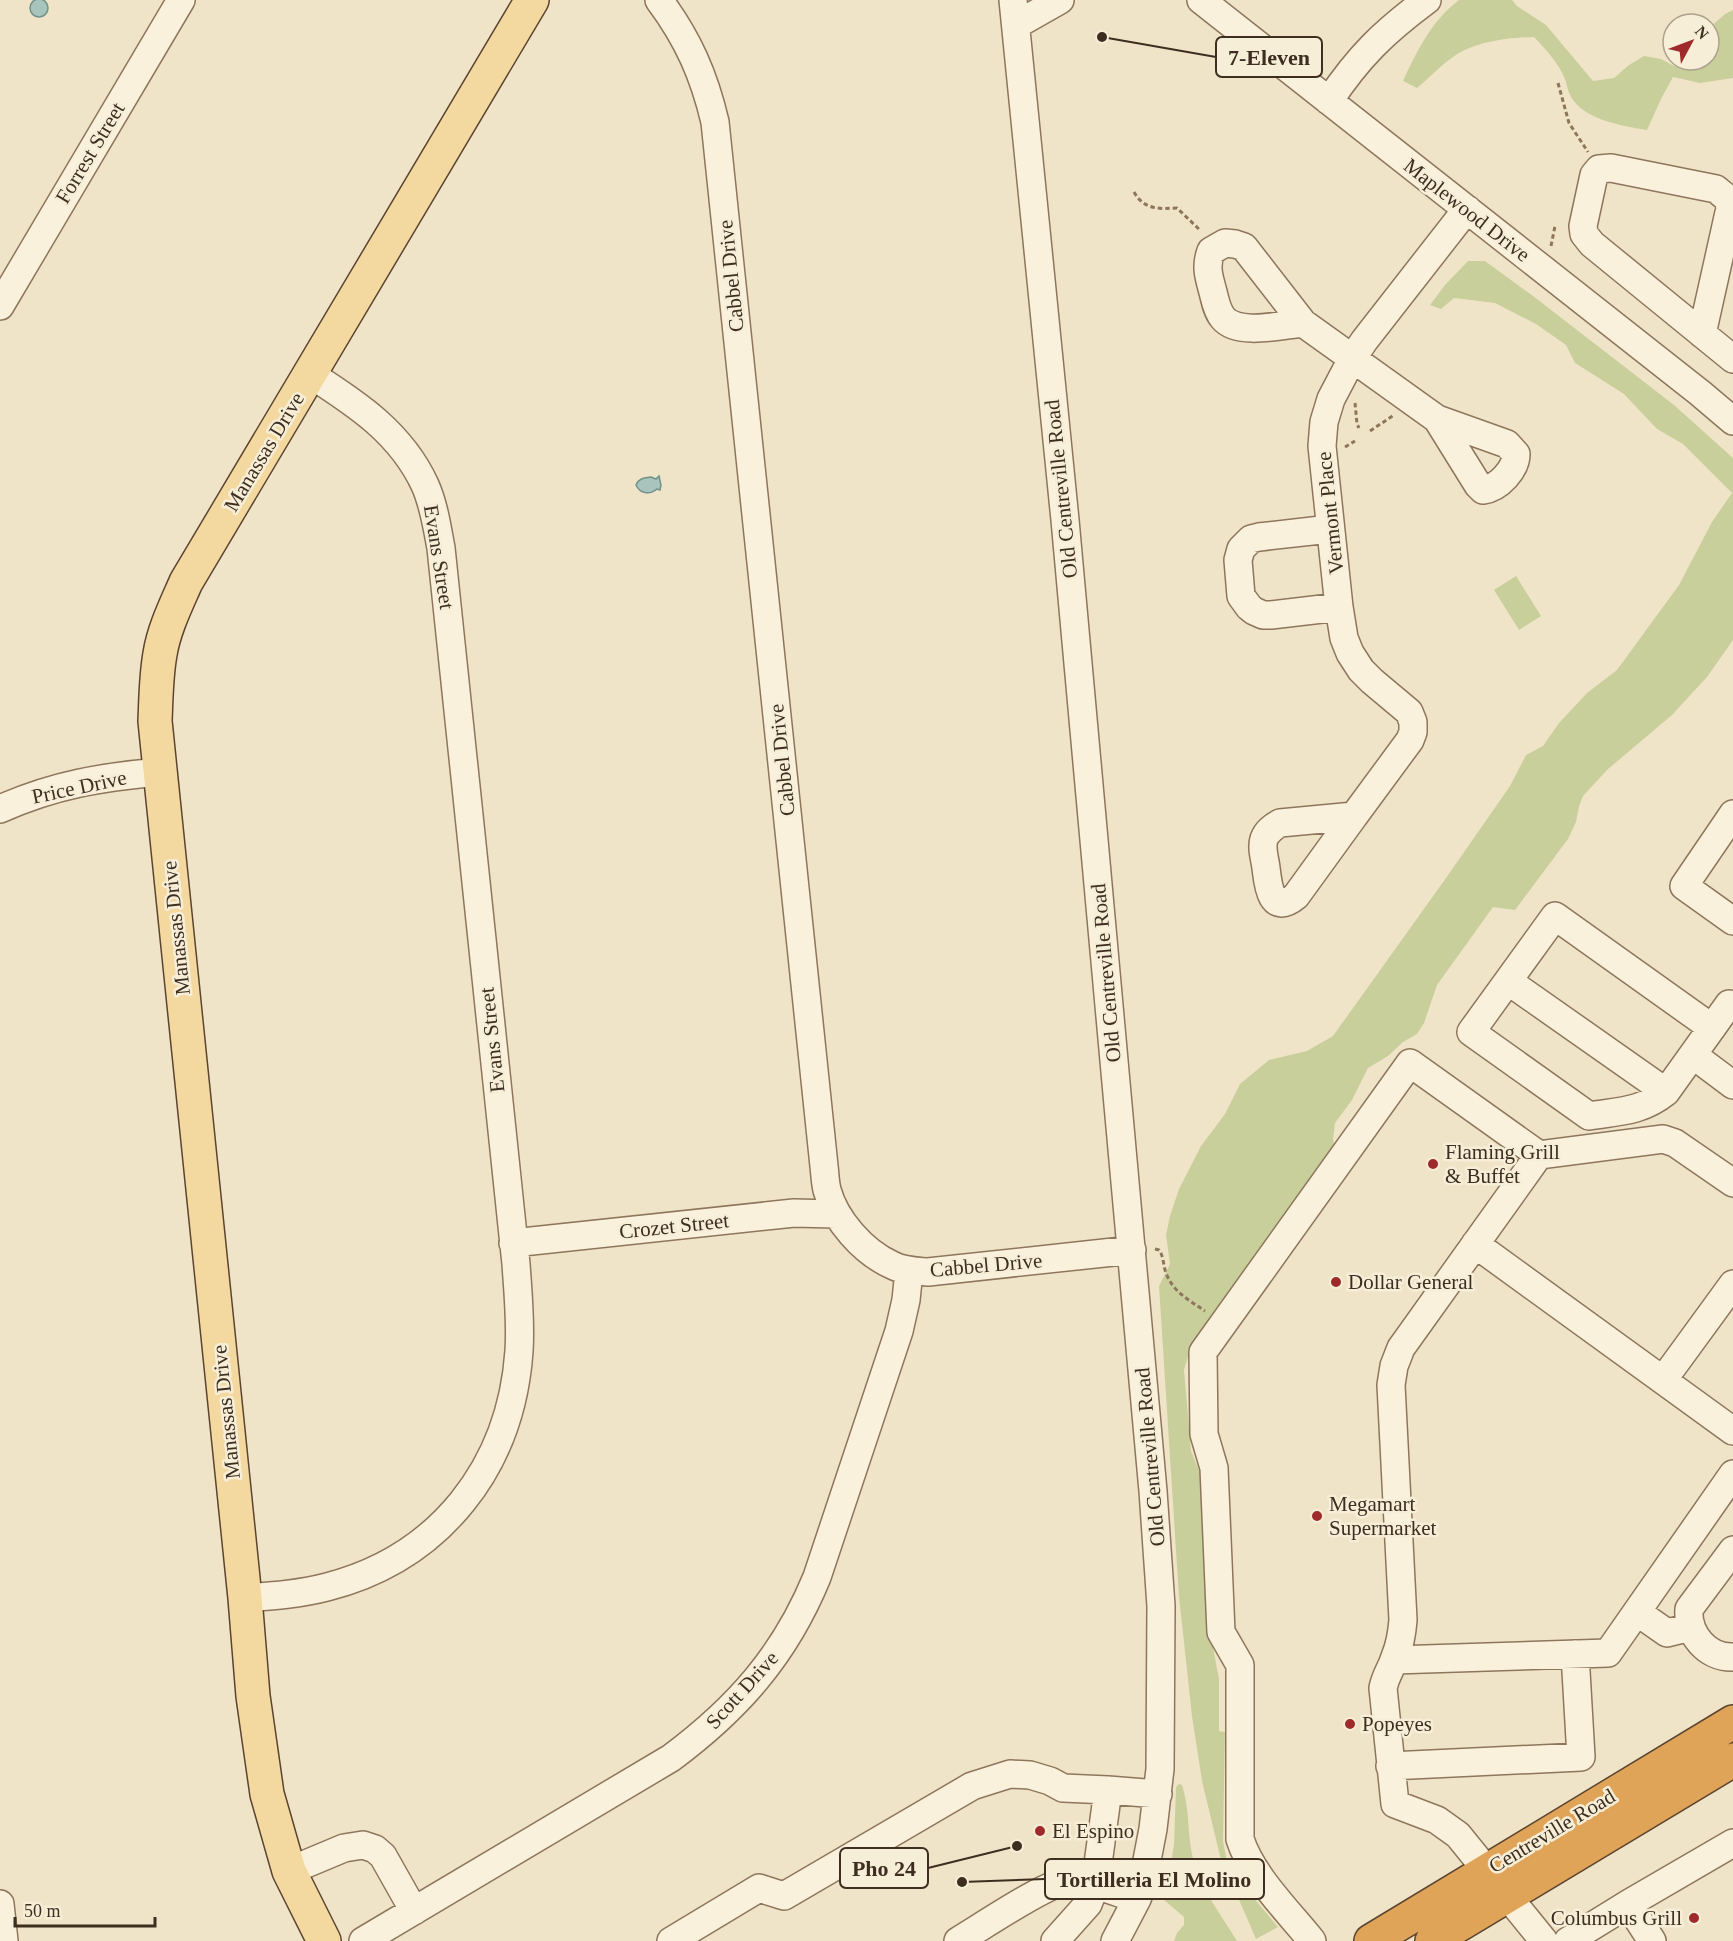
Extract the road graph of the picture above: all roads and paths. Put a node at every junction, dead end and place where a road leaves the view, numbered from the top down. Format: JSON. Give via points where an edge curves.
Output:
{"nodes":[{"id":1,"x":181,"y":0,"type":"edge"},
{"id":2,"x":532,"y":0,"type":"edge"},
{"id":3,"x":659,"y":0,"type":"edge"},
{"id":4,"x":1060,"y":0,"type":"edge"},
{"id":5,"x":1201,"y":0,"type":"edge"},
{"id":6,"x":1427,"y":0,"type":"edge"},
{"id":7,"x":1399,"y":8,"type":"edge"},
{"id":8,"x":1014,"y":12,"type":"edge"},
{"id":9,"x":1558,"y":83,"type":"dead end"},
{"id":10,"x":1329,"y":100,"type":"junction"},
{"id":11,"x":1599,"y":169,"type":"junction"},
{"id":12,"x":1134,"y":192,"type":"dead end"},
{"id":13,"x":1467,"y":209,"type":"junction"},
{"id":14,"x":1555,"y":226,"type":"dead end"},
{"id":15,"x":1552,"y":239,"type":"dead end"},
{"id":16,"x":1217,"y":247,"type":"junction"},
{"id":17,"x":0,"y":306,"type":"edge"},
{"id":18,"x":1303,"y":323,"type":"junction"},
{"id":19,"x":1702,"y":334,"type":"junction"},
{"id":20,"x":1352,"y":359,"type":"junction"},
{"id":21,"x":1733,"y":359,"type":"edge"},
{"id":22,"x":310,"y":374,"type":"junction"},
{"id":23,"x":1437,"y":419,"type":"dead end"},
{"id":24,"x":1733,"y":421,"type":"edge"},
{"id":25,"x":1330,"y":529,"type":"junction"},
{"id":26,"x":1339,"y":608,"type":"junction"},
{"id":27,"x":160,"y":772,"type":"junction"},
{"id":28,"x":0,"y":809,"type":"edge"},
{"id":29,"x":1733,"y":814,"type":"edge"},
{"id":30,"x":1354,"y":816,"type":"dead end"},
{"id":31,"x":1733,"y":921,"type":"edge"},
{"id":32,"x":1508,"y":981,"type":"junction"},
{"id":33,"x":1733,"y":1007,"type":"edge"},
{"id":34,"x":1712,"y":1028,"type":"junction"},
{"id":35,"x":1693,"y":1055,"type":"junction"},
{"id":36,"x":1733,"y":1085,"type":"edge"},
{"id":37,"x":1666,"y":1092,"type":"junction"},
{"id":38,"x":1539,"y":1155,"type":"junction"},
{"id":39,"x":1733,"y":1183,"type":"edge"},
{"id":40,"x":836,"y":1214,"type":"junction"},
{"id":41,"x":513,"y":1243,"type":"junction"},
{"id":42,"x":1475,"y":1244,"type":"junction"},
{"id":43,"x":1132,"y":1250,"type":"junction"},
{"id":44,"x":909,"y":1271,"type":"junction"},
{"id":45,"x":1733,"y":1284,"type":"edge"},
{"id":46,"x":1224,"y":1323,"type":"junction"},
{"id":47,"x":1663,"y":1380,"type":"junction"},
{"id":48,"x":1733,"y":1431,"type":"edge"},
{"id":49,"x":1729,"y":1488,"type":"edge"},
{"id":50,"x":1733,"y":1550,"type":"edge"},
{"id":51,"x":245,"y":1598,"type":"junction"},
{"id":52,"x":1637,"y":1612,"type":"junction"},
{"id":53,"x":1691,"y":1627,"type":"junction"},
{"id":54,"x":1575,"y":1654,"type":"junction"},
{"id":55,"x":1733,"y":1657,"type":"edge"},
{"id":56,"x":1394,"y":1660,"type":"junction"},
{"id":57,"x":1733,"y":1722,"type":"edge"},
{"id":58,"x":1733,"y":1760,"type":"edge"},
{"id":59,"x":1390,"y":1766,"type":"junction"},
{"id":60,"x":1108,"y":1790,"type":"junction"},
{"id":61,"x":1158,"y":1794,"type":"junction"},
{"id":62,"x":1733,"y":1843,"type":"edge"},
{"id":63,"x":289,"y":1871,"type":"junction"},
{"id":64,"x":1487,"y":1871,"type":"junction"},
{"id":65,"x":1095,"y":1886,"type":"junction"},
{"id":66,"x":1508,"y":1895,"type":"junction"},
{"id":67,"x":1137,"y":1899,"type":"junction"},
{"id":68,"x":0,"y":1904,"type":"edge"},
{"id":69,"x":1628,"y":1904,"type":"junction"},
{"id":70,"x":414,"y":1911,"type":"junction"},
{"id":71,"x":1548,"y":1940,"type":"edge"},
{"id":72,"x":4,"y":1941,"type":"edge"},
{"id":73,"x":324,"y":1941,"type":"edge"},
{"id":74,"x":363,"y":1941,"type":"edge"},
{"id":75,"x":671,"y":1941,"type":"edge"},
{"id":76,"x":958,"y":1941,"type":"edge"},
{"id":77,"x":1055,"y":1941,"type":"edge"},
{"id":78,"x":1115,"y":1941,"type":"edge"},
{"id":79,"x":1312,"y":1941,"type":"edge"},
{"id":80,"x":1371,"y":1941,"type":"edge"},
{"id":81,"x":1432,"y":1941,"type":"edge"},
{"id":82,"x":1652,"y":1941,"type":"edge"}],
"edges":[{"from":1,"to":17,"type":"street","name":"Forrest Street"},
{"from":2,"to":22,"type":"main road","name":"Manassas Drive"},
{"from":3,"to":40,"type":"street","name":"Cabbel Drive","via":[[695,56],[715,122],[824,1166]]},
{"from":4,"to":8,"type":"street"},
{"from":5,"to":10,"type":"street","name":"Maplewood Drive"},
{"from":6,"to":7,"type":"street"},
{"from":7,"to":10,"type":"street"},
{"from":8,"to":43,"type":"street","name":"Old Centreville Road"},
{"from":9,"to":11,"type":"path","via":[[1569,123]]},
{"from":10,"to":13,"type":"street","name":"Maplewood Drive"},
{"from":11,"to":19,"type":"street","via":[[1594,175],[1584,234]]},
{"from":11,"to":19,"type":"street","via":[[1611,168],[1716,189],[1728,199],[1730,208]]},
{"from":12,"to":16,"type":"path","via":[[1147,207],[1177,208]]},
{"from":13,"to":20,"type":"street","name":"Vermont Place"},
{"from":13,"to":24,"type":"street","name":"Maplewood Drive"},
{"from":14,"to":15,"type":"path"},
{"from":16,"to":18,"type":"street","via":[[1225,243],[1244,248]]},
{"from":16,"to":18,"type":"street","via":[[1211,251],[1206,268],[1221,317],[1231,326]]},
{"from":18,"to":20,"type":"street"},
{"from":19,"to":21,"type":"street"},
{"from":20,"to":23,"type":"street"},
{"from":20,"to":25,"type":"street","name":"Vermont Place","via":[[1324,422],[1322,446]]},
{"from":22,"to":27,"type":"main road","name":"Manassas Drive","via":[[186,582],[171,616],[156,682]]},
{"from":22,"to":41,"type":"street","name":"Evans Street","via":[[369,414],[401,446],[415,465],[434,510]]},
{"from":25,"to":26,"type":"street","name":"Vermont Place"},
{"from":25,"to":26,"type":"street","via":[[1258,537],[1245,544],[1238,560],[1241,596],[1249,607],[1263,615]]},
{"from":26,"to":30,"type":"street","name":"Vermont Place","via":[[1344,638],[1361,670],[1409,712],[1413,722],[1410,740]]},
{"from":27,"to":28,"type":"street","name":"Price Drive","via":[[62,786]]},
{"from":27,"to":51,"type":"main road","name":"Manassas Drive"},
{"from":29,"to":31,"type":"street","via":[[1684,886]]},
{"from":32,"to":34,"type":"street","via":[[1555,916]]},
{"from":32,"to":37,"type":"street"},
{"from":32,"to":37,"type":"street","via":[[1471,1032],[1581,1112],[1589,1116],[1635,1110]]},
{"from":33,"to":34,"type":"street","via":[[1729,1004]]},
{"from":34,"to":35,"type":"street"},
{"from":35,"to":36,"type":"street"},
{"from":35,"to":37,"type":"street"},
{"from":38,"to":39,"type":"street","via":[[1663,1139]]},
{"from":38,"to":42,"type":"street"},
{"from":38,"to":46,"type":"street","via":[[1410,1063]]},
{"from":40,"to":41,"type":"street","name":"Crozet Street","via":[[794,1214]]},
{"from":40,"to":44,"type":"street","name":"Cabbel Drive","via":[[860,1244],[891,1265]]},
{"from":41,"to":51,"type":"street","name":"Evans Street","via":[[520,1315],[514,1388],[497,1445],[466,1498],[422,1542],[366,1574],[327,1587]]},
{"from":42,"to":47,"type":"street"},
{"from":42,"to":56,"type":"street","via":[[1401,1348],[1390,1385],[1403,1620]]},
{"from":43,"to":44,"type":"street","name":"Cabbel Drive"},
{"from":43,"to":46,"type":"path","via":[[1159,1250],[1169,1281],[1177,1291]]},
{"from":43,"to":61,"type":"street","name":"Old Centreville Road","via":[[1161,1606]]},
{"from":44,"to":70,"type":"street","name":"Scott Drive","via":[[899,1331],[817,1577],[789,1635],[766,1668],[734,1705],[671,1758]]},
{"from":45,"to":47,"type":"street"},
{"from":46,"to":79,"type":"street","via":[[1203,1352],[1204,1434],[1214,1468],[1221,1632],[1240,1665],[1240,1839],[1255,1870]]},
{"from":47,"to":48,"type":"street"},
{"from":49,"to":52,"type":"street"},
{"from":50,"to":53,"type":"street","via":[[1689,1609]]},
{"from":51,"to":63,"type":"main road","name":"Manassas Drive","via":[[267,1794]]},
{"from":52,"to":53,"type":"street","via":[[1667,1633]]},
{"from":52,"to":54,"type":"street","via":[[1608,1653]]},
{"from":53,"to":55,"type":"street","via":[[1704,1648],[1715,1655]]},
{"from":54,"to":56,"type":"street"},
{"from":54,"to":59,"type":"street","via":[[1581,1758]]},
{"from":56,"to":59,"type":"street","via":[[1383,1688]]},
{"from":57,"to":64,"type":"highway","name":"Centreville Road"},
{"from":58,"to":66,"type":"highway","name":"Centreville Road"},
{"from":59,"to":64,"type":"street","via":[[1395,1804],[1448,1827]]},
{"from":60,"to":61,"type":"street"},
{"from":60,"to":65,"type":"street"},
{"from":60,"to":75,"type":"street","via":[[1063,1788],[1050,1780],[1010,1774],[972,1786],[784,1896],[759,1888]]},
{"from":61,"to":67,"type":"street","name":"Old Centreville Road"},
{"from":62,"to":69,"type":"street"},
{"from":63,"to":70,"type":"street","via":[[344,1848],[375,1848]]},
{"from":63,"to":73,"type":"main road","name":"Manassas Drive"},
{"from":64,"to":66,"type":"street"},
{"from":64,"to":80,"type":"highway","name":"Centreville Road"},
{"from":65,"to":67,"type":"street"},
{"from":65,"to":76,"type":"street","via":[[1078,1881],[1058,1883]]},
{"from":65,"to":77,"type":"street","via":[[1088,1904]]},
{"from":66,"to":71,"type":"street"},
{"from":66,"to":81,"type":"highway","name":"Centreville Road"},
{"from":67,"to":78,"type":"street","name":"Old Centreville Road"},
{"from":68,"to":72,"type":"street"},
{"from":69,"to":71,"type":"street"},
{"from":69,"to":82,"type":"street"},
{"from":70,"to":74,"type":"street","name":"Scott Drive"}]}
